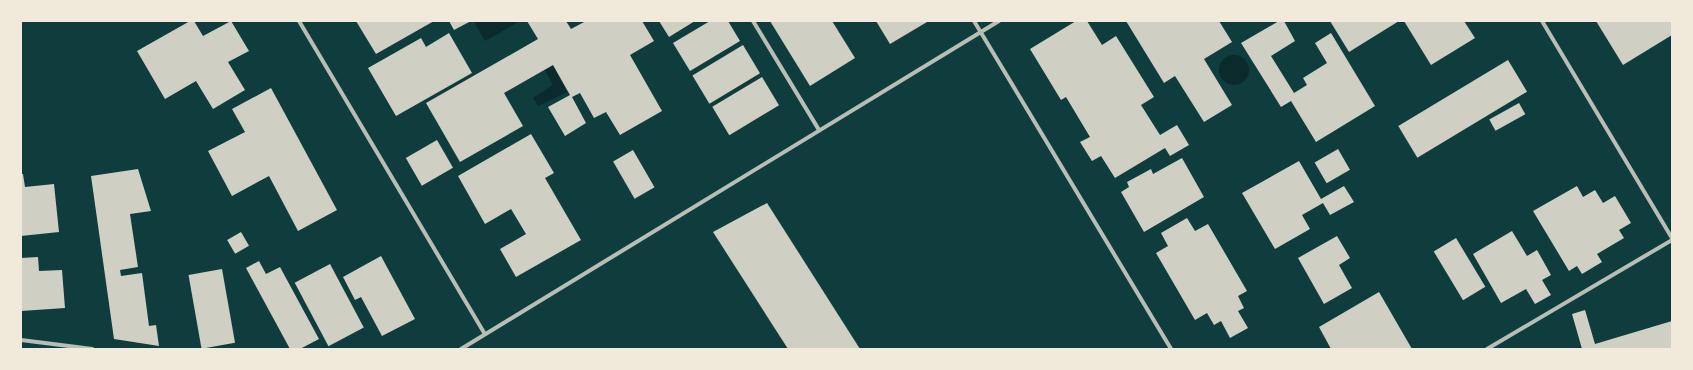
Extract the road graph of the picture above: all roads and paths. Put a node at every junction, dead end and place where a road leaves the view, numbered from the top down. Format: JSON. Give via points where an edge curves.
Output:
{"nodes":[{"id":1,"x":299,"y":21,"type":"edge"},
{"id":2,"x":753,"y":21,"type":"edge"},
{"id":3,"x":974,"y":21,"type":"edge"},
{"id":4,"x":999,"y":21,"type":"edge"},
{"id":5,"x":1542,"y":21,"type":"edge"},
{"id":6,"x":981,"y":32,"type":"junction"},
{"id":7,"x":819,"y":130,"type":"junction"},
{"id":8,"x":1672,"y":239,"type":"edge"},
{"id":9,"x":485,"y":334,"type":"junction"},
{"id":10,"x":21,"y":340,"type":"edge"},
{"id":11,"x":92,"y":349,"type":"edge"},
{"id":12,"x":461,"y":349,"type":"edge"},
{"id":13,"x":1172,"y":349,"type":"edge"},
{"id":14,"x":1487,"y":349,"type":"edge"}],
"edges":[{"from":1,"to":9,"type":"street"},
{"from":2,"to":7,"type":"street"},
{"from":3,"to":6,"type":"street"},
{"from":4,"to":6,"type":"street"},
{"from":5,"to":8,"type":"street"},
{"from":6,"to":7,"type":"street"},
{"from":6,"to":13,"type":"street"},
{"from":7,"to":9,"type":"street"},
{"from":8,"to":14,"type":"street"},
{"from":9,"to":12,"type":"street"},
{"from":10,"to":11,"type":"street"}]}
